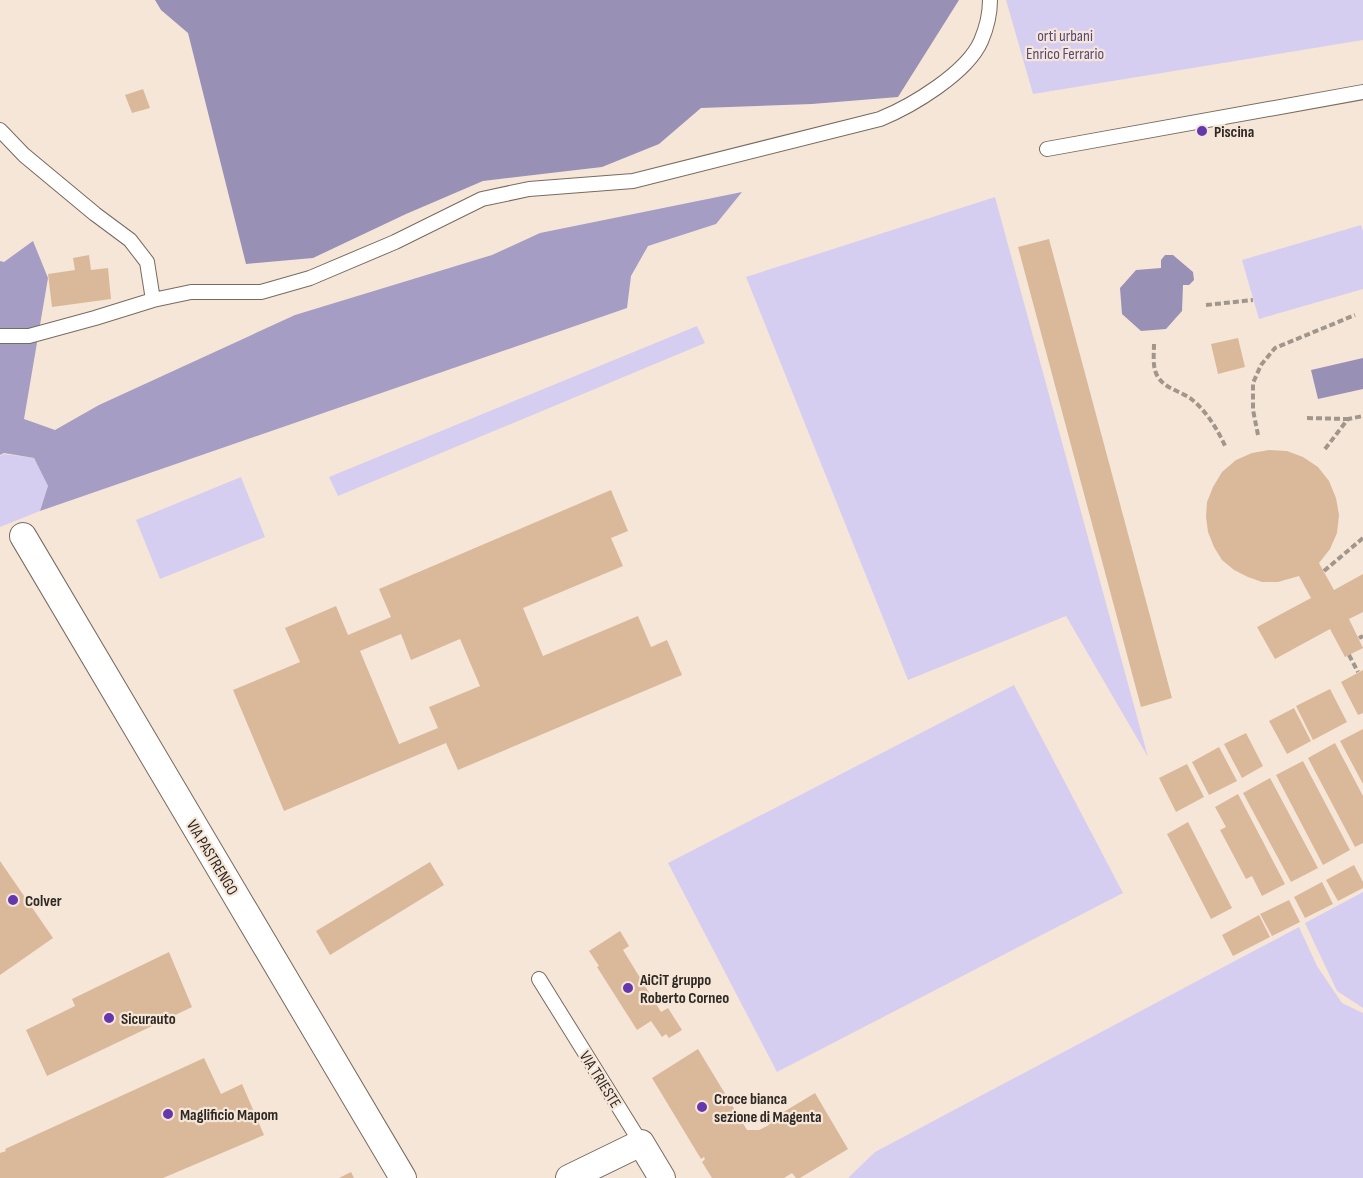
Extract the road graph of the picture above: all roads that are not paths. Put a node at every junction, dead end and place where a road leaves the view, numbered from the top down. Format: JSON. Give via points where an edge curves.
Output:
{"nodes":[{"id":1,"x":990,"y":0,"type":"edge"},
{"id":2,"x":1363,"y":92,"type":"edge"},
{"id":3,"x":0,"y":130,"type":"edge"},
{"id":4,"x":1047,"y":149,"type":"dead end"},
{"id":5,"x":153,"y":300,"type":"junction"},
{"id":6,"x":0,"y":336,"type":"edge"},
{"id":7,"x":23,"y":536,"type":"dead end"},
{"id":8,"x":539,"y":980,"type":"dead end"},
{"id":9,"x":641,"y":1143,"type":"junction"},
{"id":10,"x":403,"y":1178,"type":"edge"},
{"id":11,"x":569,"y":1178,"type":"edge"},
{"id":12,"x":663,"y":1178,"type":"edge"}],
"edges":[{"from":1,"to":5,"type":"lane","via":[[990,16],[981,43],[963,65],[925,96],[880,119],[633,181],[529,189],[482,199],[310,278],[261,292],[191,292]]},
{"from":2,"to":4,"type":"lane"},
{"from":3,"to":5,"type":"lane","via":[[24,155],[130,240],[147,262]]},
{"from":5,"to":6,"type":"lane","via":[[29,336]]},
{"from":7,"to":10,"type":"street","name":"VIA PASTRENGO"},
{"from":8,"to":9,"type":"lane","name":"VIA TRIESTE"},
{"from":9,"to":11,"type":"street"},
{"from":9,"to":12,"type":"street","name":"VIA TRIESTE"}]}
